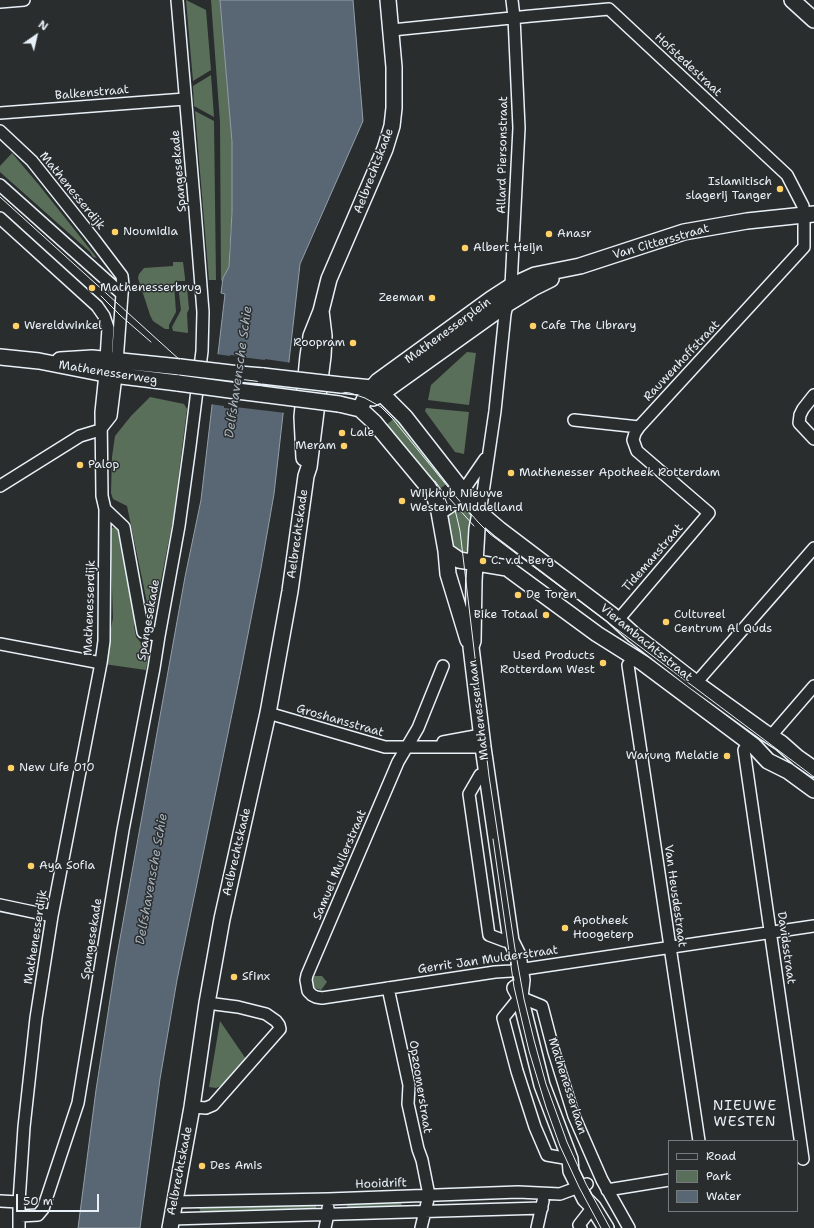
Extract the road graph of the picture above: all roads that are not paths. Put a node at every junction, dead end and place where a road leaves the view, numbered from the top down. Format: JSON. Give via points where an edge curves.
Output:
{"nodes":[{"id":1,"x":24,"y":0,"type":"edge"},
{"id":2,"x":177,"y":0,"type":"edge"},
{"id":3,"x":388,"y":0,"type":"edge"},
{"id":4,"x":512,"y":0,"type":"edge"},
{"id":5,"x":792,"y":0,"type":"edge"},
{"id":6,"x":0,"y":2,"type":"edge"},
{"id":7,"x":514,"y":18,"type":"junction"},
{"id":8,"x":814,"y":20,"type":"edge"},
{"id":9,"x":392,"y":30,"type":"junction"},
{"id":10,"x":185,"y":99,"type":"junction"},
{"id":11,"x":0,"y":113,"type":"edge"},
{"id":12,"x":0,"y":131,"type":"edge"},
{"id":13,"x":0,"y":185,"type":"edge"},
{"id":14,"x":809,"y":214,"type":"edge"},
{"id":15,"x":0,"y":218,"type":"edge"},
{"id":16,"x":580,"y":266,"type":"junction"},
{"id":17,"x":511,"y":286,"type":"junction"},
{"id":18,"x":122,"y":294,"type":"junction"},
{"id":19,"x":507,"y":304,"type":"junction"},
{"id":20,"x":0,"y":357,"type":"edge"},
{"id":21,"x":111,"y":368,"type":"junction"},
{"id":22,"x":376,"y":391,"type":"junction"},
{"id":23,"x":814,"y":395,"type":"edge"},
{"id":24,"x":360,"y":409,"type":"junction"},
{"id":25,"x":574,"y":420,"type":"dead end"},
{"id":26,"x":639,"y":426,"type":"junction"},
{"id":27,"x":100,"y":430,"type":"junction"},
{"id":28,"x":814,"y":439,"type":"edge"},
{"id":29,"x":488,"y":455,"type":"junction"},
{"id":30,"x":0,"y":486,"type":"edge"},
{"id":31,"x":463,"y":491,"type":"junction"},
{"id":32,"x":105,"y":509,"type":"junction"},
{"id":33,"x":439,"y":512,"type":"junction"},
{"id":34,"x":480,"y":513,"type":"junction"},
{"id":35,"x":709,"y":513,"type":"joint"},
{"id":36,"x":814,"y":548,"type":"edge"},
{"id":37,"x":446,"y":552,"type":"junction"},
{"id":38,"x":475,"y":563,"type":"junction"},
{"id":39,"x":618,"y":620,"type":"junction"},
{"id":40,"x":159,"y":636,"type":"junction"},
{"id":41,"x":0,"y":644,"type":"edge"},
{"id":42,"x":471,"y":647,"type":"junction"},
{"id":43,"x":634,"y":656,"type":"junction"},
{"id":44,"x":101,"y":663,"type":"junction"},
{"id":45,"x":444,"y":666,"type":"dead end"},
{"id":46,"x":696,"y":683,"type":"junction"},
{"id":47,"x":814,"y":686,"type":"edge"},
{"id":48,"x":268,"y":713,"type":"junction"},
{"id":49,"x":772,"y":737,"type":"junction"},
{"id":50,"x":482,"y":741,"type":"junction"},
{"id":51,"x":746,"y":746,"type":"junction"},
{"id":52,"x":406,"y":748,"type":"junction"},
{"id":53,"x":814,"y":769,"type":"edge"},
{"id":54,"x":486,"y":774,"type":"junction"},
{"id":55,"x":814,"y":790,"type":"edge"},
{"id":56,"x":0,"y":905,"type":"edge"},
{"id":57,"x":52,"y":916,"type":"junction"},
{"id":58,"x":814,"y":926,"type":"edge"},
{"id":59,"x":770,"y":932,"type":"junction"},
{"id":60,"x":511,"y":941,"type":"junction"},
{"id":61,"x":670,"y":948,"type":"junction"},
{"id":62,"x":515,"y":970,"type":"junction"},
{"id":63,"x":388,"y":988,"type":"junction"},
{"id":64,"x":310,"y":993,"type":"joint"},
{"id":65,"x":520,"y":997,"type":"junction"},
{"id":66,"x":207,"y":1003,"type":"junction"},
{"id":67,"x":192,"y":1107,"type":"junction"},
{"id":68,"x":698,"y":1140,"type":"edge"},
{"id":69,"x":570,"y":1159,"type":"junction"},
{"id":70,"x":805,"y":1159,"type":"edge"},
{"id":71,"x":668,"y":1180,"type":"edge"},
{"id":72,"x":583,"y":1186,"type":"junction"},
{"id":73,"x":607,"y":1190,"type":"junction"},
{"id":74,"x":545,"y":1193,"type":"junction"},
{"id":75,"x":429,"y":1195,"type":"junction"},
{"id":76,"x":328,"y":1199,"type":"junction"},
{"id":77,"x":0,"y":1201,"type":"edge"},
{"id":78,"x":19,"y":1202,"type":"junction"},
{"id":79,"x":174,"y":1202,"type":"junction"},
{"id":80,"x":593,"y":1207,"type":"junction"},
{"id":81,"x":542,"y":1208,"type":"junction"},
{"id":82,"x":424,"y":1212,"type":"junction"},
{"id":83,"x":328,"y":1214,"type":"junction"},
{"id":84,"x":20,"y":1216,"type":"junction"},
{"id":85,"x":170,"y":1224,"type":"edge"},
{"id":86,"x":20,"y":1228,"type":"edge"},
{"id":87,"x":325,"y":1228,"type":"edge"},
{"id":88,"x":421,"y":1228,"type":"edge"},
{"id":89,"x":537,"y":1228,"type":"edge"},
{"id":90,"x":582,"y":1228,"type":"edge"},
{"id":91,"x":606,"y":1228,"type":"edge"},
{"id":92,"x":629,"y":1228,"type":"edge"}],
"edges":[{"from":1,"to":6,"type":"street"},
{"from":2,"to":10,"type":"street","name":"Spangesekade"},
{"from":3,"to":9,"type":"street","name":"Aelbrechtskade"},
{"from":4,"to":7,"type":"street","name":"Allard Piersonstraat"},
{"from":5,"to":8,"type":"street"},
{"from":7,"to":9,"type":"street","name":"Hofstedestraat"},
{"from":7,"to":14,"type":"street","name":"Hofstedestraat","via":[[609,9],[788,175]]},
{"from":7,"to":17,"type":"street","name":"Allard Piersonstraat","via":[[519,128]]},
{"from":9,"to":48,"type":"street","name":"Aelbrechtskade","via":[[395,100],[390,134],[328,279],[321,311],[323,356],[309,467]]},
{"from":10,"to":11,"type":"street","name":"Balkenstraat"},
{"from":10,"to":40,"type":"street","name":"Spangesekade","via":[[202,312],[202,351],[179,526]]},
{"from":12,"to":18,"type":"street","name":"Mathenesserdijk","via":[[40,170],[122,276]]},
{"from":13,"to":18,"type":"street"},
{"from":14,"to":16,"type":"street","name":"Van Cittersstraat","via":[[684,232]]},
{"from":14,"to":26,"type":"street","name":"Rauwenhoffstraat","via":[[804,247]]},
{"from":15,"to":21,"type":"street","name":"Mathenesserdijk","via":[[97,306],[108,328]]},
{"from":16,"to":17,"type":"street","name":"Van Cittersstraat","via":[[535,275]]},
{"from":16,"to":19,"type":"street","name":"Mathenesserplein","via":[[533,288]]},
{"from":17,"to":19,"type":"street","name":"Mathenesserplein"},
{"from":17,"to":22,"type":"street","name":"Mathenesserplein","via":[[382,379]]},
{"from":18,"to":21,"type":"street","name":"Mathenesserdijk"},
{"from":19,"to":22,"type":"street","name":"Mathenesserplein"},
{"from":19,"to":29,"type":"street","name":"Mathenesserplein"},
{"from":20,"to":21,"type":"street","name":"Mathenesserweg"},
{"from":21,"to":22,"type":"street","name":"Mathenesserweg","bridge":true,"via":[[180,367]]},
{"from":21,"to":24,"type":"street","name":"Mathenesserweg","bridge":true,"via":[[178,383]]},
{"from":21,"to":27,"type":"street","name":"Mathenesserdijk","via":[[101,412]]},
{"from":22,"to":24,"type":"street","name":"Mathenesserplein"},
{"from":22,"to":31,"type":"street","via":[[394,405]]},
{"from":23,"to":28,"type":"street","via":[[803,409],[799,423]]},
{"from":24,"to":33,"type":"street","via":[[374,422],[428,487]]},
{"from":25,"to":26,"type":"street"},
{"from":26,"to":35,"type":"street","name":"Rauwenhoffstraat","via":[[633,440],[637,451]]},
{"from":27,"to":30,"type":"street","via":[[80,436]]},
{"from":27,"to":32,"type":"street","name":"Mathenesserdijk","via":[[102,496]]},
{"from":29,"to":31,"type":"street","name":"Mathenesserplein"},
{"from":29,"to":34,"type":"street","name":"Mathenesserplein"},
{"from":31,"to":33,"type":"street","name":"Mathenesserplein"},
{"from":31,"to":34,"type":"street"},
{"from":32,"to":40,"type":"street","via":[[124,528],[143,632]]},
{"from":32,"to":44,"type":"street","name":"Mathenesserdijk","via":[[104,641]]},
{"from":33,"to":37,"type":"street"},
{"from":34,"to":38,"type":"street","name":"Mathenesserplein"},
{"from":34,"to":39,"type":"street","name":"Vierambachtsstraat"},
{"from":35,"to":39,"type":"street","name":"Tidemanstraat"},
{"from":36,"to":46,"type":"street"},
{"from":37,"to":38,"type":"street","via":[[458,560]]},
{"from":37,"to":42,"type":"street","name":"Mathenesserlaan","via":[[448,574]]},
{"from":38,"to":42,"type":"street","name":"Mathenesserlaan"},
{"from":38,"to":43,"type":"street","name":"Vierambachtsstraat","via":[[507,568],[597,634]]},
{"from":39,"to":46,"type":"street","name":"Vierambachtsstraat"},
{"from":40,"to":84,"type":"street","name":"Spangesekade","via":[[123,830],[78,1103],[43,1209],[38,1215]]},
{"from":41,"to":44,"type":"street"},
{"from":42,"to":50,"type":"street","name":"Mathenesserlaan"},
{"from":43,"to":51,"type":"street","name":"Vierambachtsstraat"},
{"from":43,"to":61,"type":"street","name":"Van Heusdestraat","via":[[628,665]]},
{"from":44,"to":57,"type":"street","name":"Mathenesserdijk"},
{"from":45,"to":52,"type":"street","via":[[418,728]]},
{"from":46,"to":49,"type":"street","name":"Vierambachtsstraat"},
{"from":47,"to":49,"type":"street"},
{"from":48,"to":52,"type":"street","name":"Groshansstraat","via":[[385,747]]},
{"from":48,"to":66,"type":"street","name":"Aelbrechtskade","via":[[222,919]]},
{"from":49,"to":53,"type":"street","name":"Vierambachtsstraat"},
{"from":50,"to":52,"type":"street","name":"Groshansstraat"},
{"from":50,"to":54,"type":"street","name":"Mathenesserlaan"},
{"from":51,"to":55,"type":"street","name":"Vierambachtsstraat"},
{"from":51,"to":59,"type":"street","name":"Davidsstraat"},
{"from":52,"to":64,"type":"street","name":"Samuel Mullerstraat","via":[[307,975],[306,986]]},
{"from":54,"to":60,"type":"street","name":"Mathenesserlaan"},
{"from":54,"to":60,"type":"street","name":"Mathenesserlaan","via":[[480,775],[469,794],[489,935]]},
{"from":56,"to":57,"type":"street"},
{"from":57,"to":78,"type":"street","name":"Mathenesserdijk","via":[[30,1069]]},
{"from":58,"to":59,"type":"street","name":"Gerrit Jan Mulderstraat"},
{"from":59,"to":61,"type":"street","name":"Gerrit Jan Mulderstraat"},
{"from":59,"to":70,"type":"street","name":"Davidsstraat"},
{"from":60,"to":62,"type":"street","name":"Mathenesserlaan","via":[[518,955]]},
{"from":61,"to":62,"type":"street","name":"Gerrit Jan Mulderstraat"},
{"from":61,"to":68,"type":"street","name":"Van Heusdestraat"},
{"from":62,"to":63,"type":"street","name":"Gerrit Jan Mulderstraat"},
{"from":62,"to":65,"type":"street","name":"Mathenesserlaan","via":[[522,980]]},
{"from":63,"to":64,"type":"street","name":"Gerrit Jan Mulderstraat","via":[[322,998]]},
{"from":63,"to":75,"type":"street","name":"Opzoomerstraat","via":[[409,1085],[408,1104]]},
{"from":65,"to":69,"type":"street","name":"Mathenesserlaan","via":[[542,1085]]},
{"from":65,"to":69,"type":"street","via":[[503,1018],[516,1071],[547,1155]]},
{"from":65,"to":73,"type":"street","name":"Mathenesserlaan","via":[[542,1006],[574,1116]]},
{"from":66,"to":67,"type":"street","name":"Aelbrechtskade"},
{"from":66,"to":67,"type":"street","via":[[266,1014],[276,1021],[280,1029],[213,1105],[206,1108]]},
{"from":67,"to":79,"type":"street","name":"Aelbrechtskade"},
{"from":69,"to":72,"type":"street","name":"Mathenesserlaan","via":[[571,1171]]},
{"from":71,"to":73,"type":"street"},
{"from":72,"to":74,"type":"street","name":"Hooidrift","via":[[560,1194]]},
{"from":72,"to":80,"type":"street","name":"Mathenesserlaan","via":[[585,1199]]},
{"from":73,"to":92,"type":"street","name":"Mathenesserlaan"},
{"from":74,"to":75,"type":"street","name":"Hooidrift"},
{"from":74,"to":81,"type":"street"},
{"from":75,"to":76,"type":"street","name":"Hooidrift"},
{"from":75,"to":82,"type":"street","name":"Opzoomerstraat"},
{"from":76,"to":79,"type":"street","name":"Hooidrift"},
{"from":76,"to":83,"type":"street"},
{"from":77,"to":78,"type":"street"},
{"from":78,"to":84,"type":"street","name":"Mathenesserdijk"},
{"from":79,"to":85,"type":"street","name":"Aelbrechtskade"},
{"from":80,"to":90,"type":"street","via":[[579,1225]]},
{"from":80,"to":91,"type":"street","name":"Mathenesserlaan"},
{"from":81,"to":82,"type":"street"},
{"from":81,"to":89,"type":"street"},
{"from":82,"to":83,"type":"street"},
{"from":82,"to":88,"type":"street","name":"Opzoomerstraat"},
{"from":83,"to":85,"type":"street"},
{"from":83,"to":87,"type":"street"},
{"from":84,"to":86,"type":"street","name":"Mathenesserdijk"}]}
